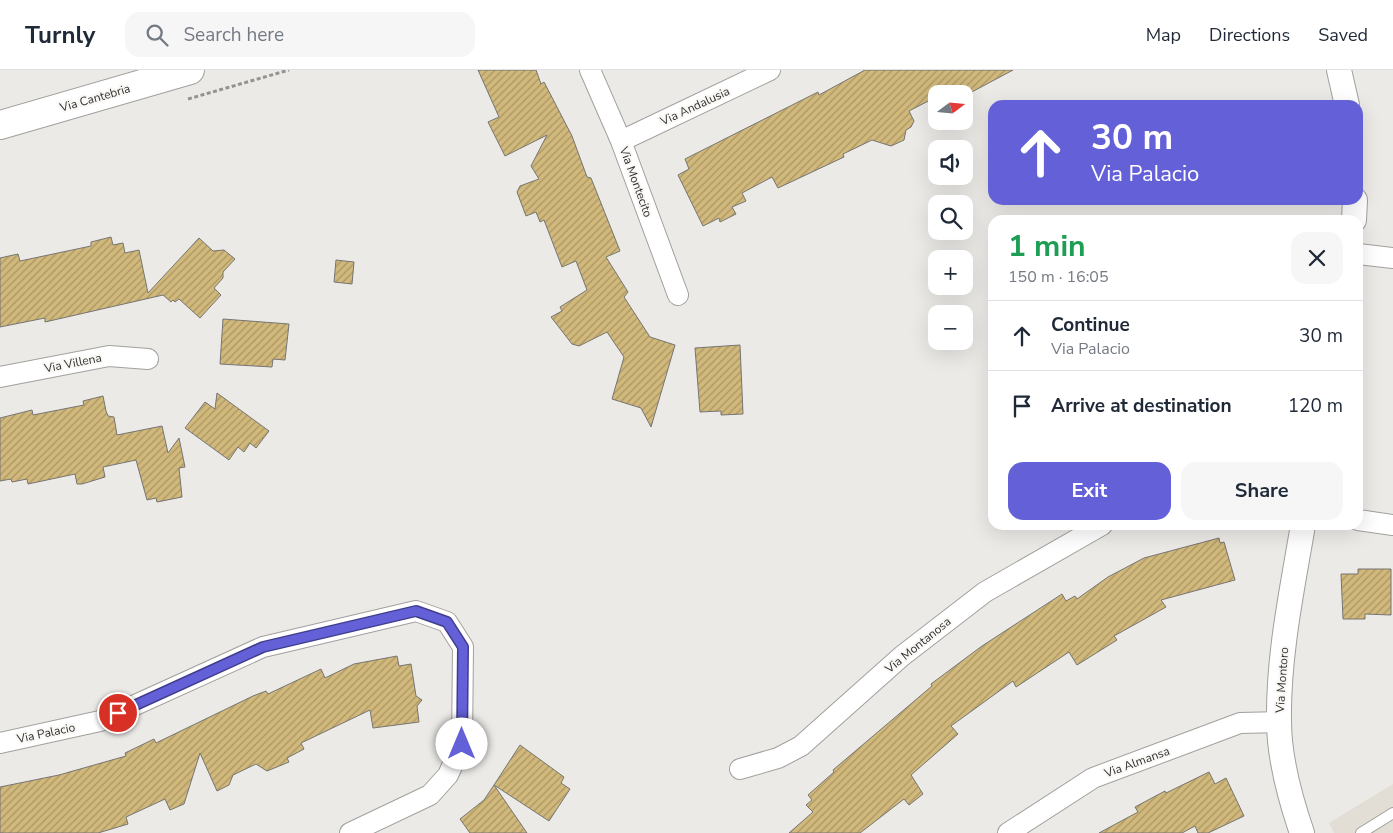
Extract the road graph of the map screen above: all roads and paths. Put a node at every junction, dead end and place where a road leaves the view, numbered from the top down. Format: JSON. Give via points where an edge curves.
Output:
{"nodes":[{"id":1,"x":190,"y":70,"type":"edge"},
{"id":2,"x":289,"y":70,"type":"edge"},
{"id":3,"x":590,"y":70,"type":"edge"},
{"id":4,"x":770,"y":70,"type":"edge"},
{"id":5,"x":1339,"y":70,"type":"edge"},
{"id":6,"x":188,"y":99,"type":"dead end"},
{"id":7,"x":1346,"y":100,"type":"edge"},
{"id":8,"x":0,"y":125,"type":"edge"},
{"id":9,"x":621,"y":141,"type":"junction"},
{"id":10,"x":1363,"y":255,"type":"edge"},
{"id":11,"x":1393,"y":258,"type":"edge"},
{"id":12,"x":678,"y":295,"type":"dead end"},
{"id":13,"x":148,"y":358,"type":"dead end"},
{"id":14,"x":0,"y":376,"type":"edge"},
{"id":15,"x":1363,"y":521,"type":"edge"},
{"id":16,"x":1393,"y":525,"type":"edge"},
{"id":17,"x":1093,"y":530,"type":"edge"},
{"id":18,"x":1301,"y":530,"type":"edge"},
{"id":19,"x":1279,"y":722,"type":"junction"},
{"id":20,"x":0,"y":743,"type":"edge"},
{"id":21,"x":740,"y":768,"type":"dead end"},
{"id":22,"x":1393,"y":813,"type":"edge"},
{"id":23,"x":350,"y":833,"type":"edge"},
{"id":24,"x":1008,"y":833,"type":"edge"},
{"id":25,"x":1302,"y":833,"type":"edge"},
{"id":26,"x":1361,"y":833,"type":"edge"}],
"edges":[{"from":1,"to":8,"type":"main road","name":"Via Cantebria"},
{"from":2,"to":6,"type":"path"},
{"from":3,"to":9,"type":"street","name":"Via Montecito"},
{"from":4,"to":9,"type":"street","name":"Via Andalusia"},
{"from":5,"to":7,"type":"street"},
{"from":9,"to":12,"type":"street","name":"Via Montecito"},
{"from":10,"to":11,"type":"street"},
{"from":13,"to":14,"type":"street","name":"Via Villena","via":[[109,356]]},
{"from":15,"to":16,"type":"street"},
{"from":17,"to":21,"type":"street","name":"Via Montanosa","via":[[985,592],[902,656],[801,746],[778,758]]},
{"from":18,"to":19,"type":"street","name":"Via Montoro","via":[[1286,626]]},
{"from":19,"to":24,"type":"street","name":"Via Almansa","via":[[1240,723],[1093,778]]},
{"from":19,"to":25,"type":"street","name":"Via Montoro","via":[[1284,770]]},
{"from":20,"to":23,"type":"street","name":"Via Palacio","via":[[100,721],[263,647],[416,611],[447,622],[463,647],[462,744],[448,775],[430,795]]},
{"from":22,"to":26,"type":"lane"}]}
